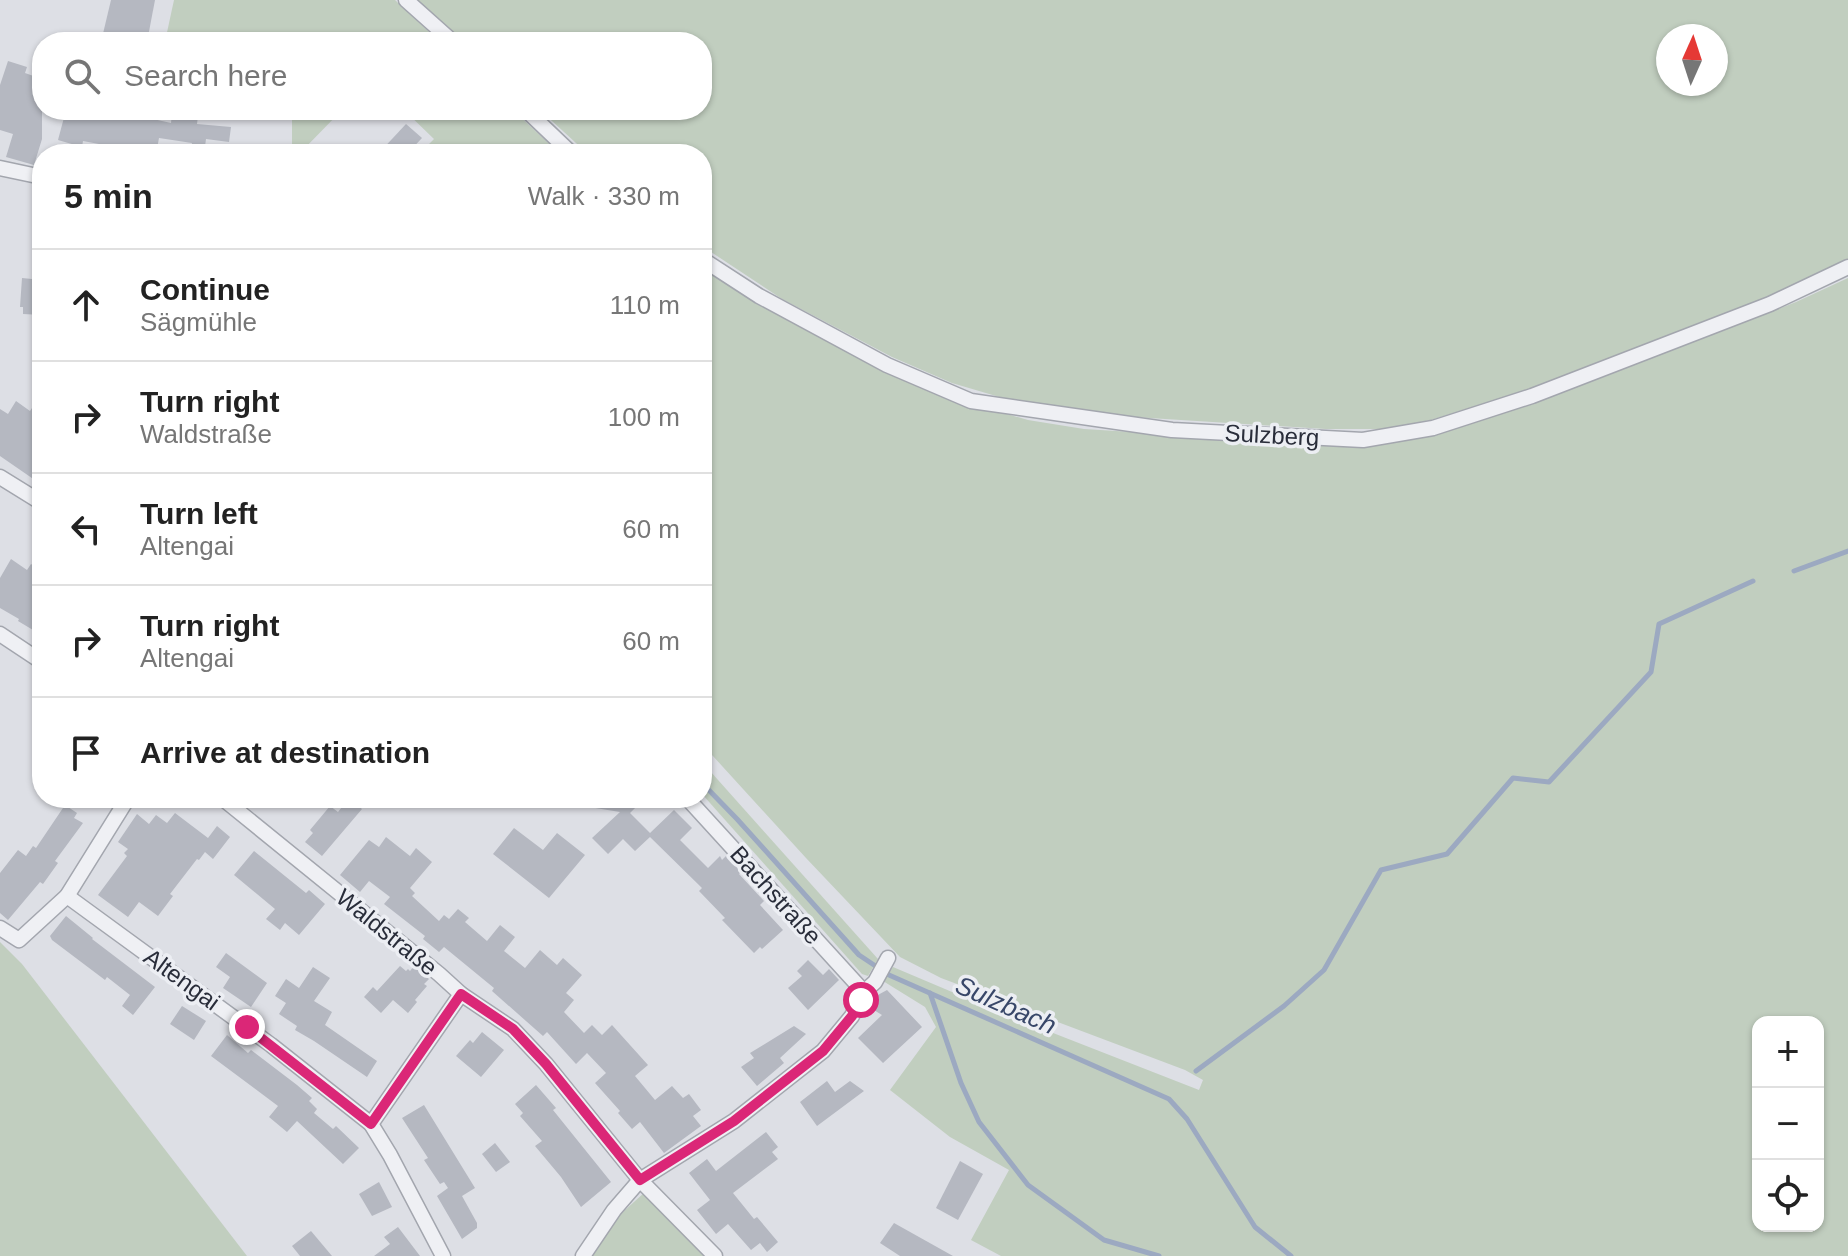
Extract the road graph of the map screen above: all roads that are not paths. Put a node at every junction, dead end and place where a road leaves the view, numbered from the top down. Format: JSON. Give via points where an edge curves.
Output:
{"nodes":[{"id":1,"x":406,"y":0,"type":"edge"},
{"id":2,"x":442,"y":32,"type":"edge"},
{"id":3,"x":536,"y":120,"type":"edge"},
{"id":4,"x":562,"y":144,"type":"edge"},
{"id":5,"x":0,"y":168,"type":"edge"},
{"id":6,"x":32,"y":175,"type":"edge"},
{"id":7,"x":712,"y":265,"type":"edge"},
{"id":8,"x":1848,"y":267,"type":"edge"},
{"id":9,"x":0,"y":477,"type":"edge"},
{"id":10,"x":32,"y":497,"type":"edge"},
{"id":11,"x":0,"y":634,"type":"edge"},
{"id":12,"x":32,"y":655,"type":"edge"},
{"id":13,"x":122,"y":808,"type":"edge"},
{"id":14,"x":234,"y":808,"type":"edge"},
{"id":15,"x":697,"y":808,"type":"edge"},
{"id":16,"x":67,"y":896,"type":"junction"},
{"id":17,"x":0,"y":928,"type":"edge"},
{"id":18,"x":886,"y":962,"type":"dead end"},
{"id":19,"x":870,"y":987,"type":"junction"},
{"id":20,"x":461,"y":994,"type":"junction"},
{"id":21,"x":371,"y":1124,"type":"junction"},
{"id":22,"x":640,"y":1180,"type":"junction"},
{"id":23,"x":443,"y":1256,"type":"edge"},
{"id":24,"x":583,"y":1256,"type":"edge"},
{"id":25,"x":715,"y":1256,"type":"edge"}],
"edges":[{"from":1,"to":2,"type":"street"},
{"from":3,"to":4,"type":"street"},
{"from":5,"to":6,"type":"street"},
{"from":7,"to":8,"type":"street","name":"Sulzberg","via":[[873,357],[971,401],[1172,430],[1363,440],[1433,428],[1532,396],[1770,304]]},
{"from":9,"to":10,"type":"street"},
{"from":11,"to":12,"type":"street"},
{"from":13,"to":16,"type":"street"},
{"from":14,"to":20,"type":"street","name":"Waldstraße"},
{"from":15,"to":19,"type":"street","name":"Bachstraße"},
{"from":16,"to":17,"type":"street","via":[[19,940]]},
{"from":16,"to":21,"type":"street","name":"Altengai"},
{"from":18,"to":19,"type":"street"},
{"from":19,"to":22,"type":"street","via":[[823,1051],[734,1121]]},
{"from":20,"to":21,"type":"street"},
{"from":20,"to":22,"type":"street","name":"Waldstraße","via":[[513,1029]]},
{"from":21,"to":23,"type":"street","name":"Altengai"},
{"from":22,"to":24,"type":"street"},
{"from":22,"to":25,"type":"street","name":"Waldstraße"}]}
